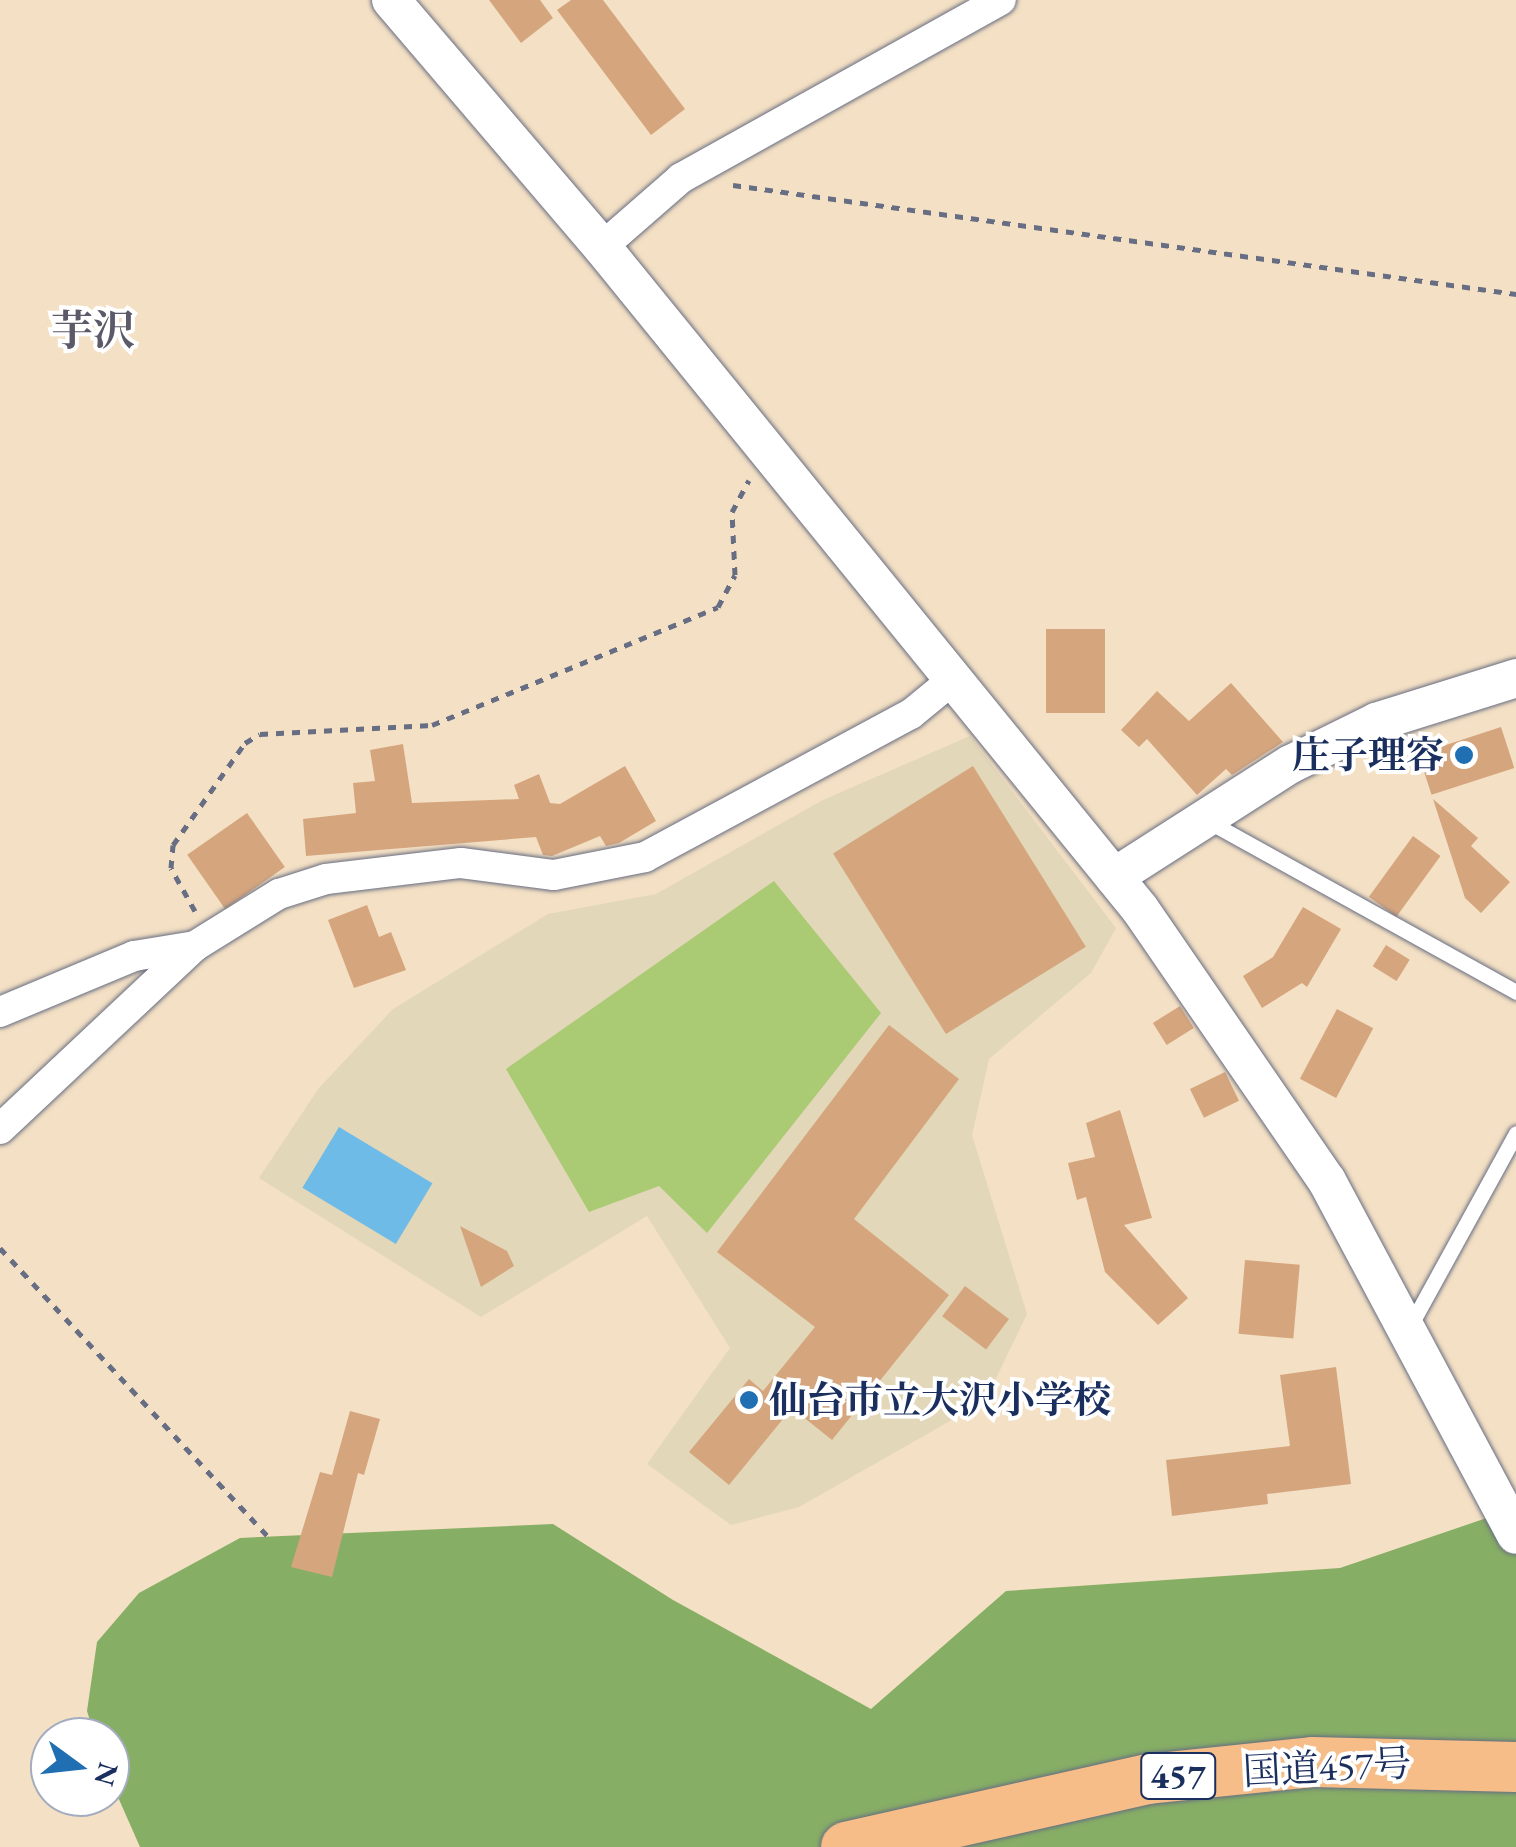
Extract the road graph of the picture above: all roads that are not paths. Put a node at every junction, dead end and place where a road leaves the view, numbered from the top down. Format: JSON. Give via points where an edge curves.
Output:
{"nodes":[{"id":1,"x":391,"y":0,"type":"edge"},
{"id":2,"x":1001,"y":0,"type":"edge"},
{"id":3,"x":602,"y":247,"type":"junction"},
{"id":4,"x":1516,"y":678,"type":"edge"},
{"id":5,"x":950,"y":682,"type":"junction"},
{"id":6,"x":1202,"y":818,"type":"junction"},
{"id":7,"x":1114,"y":877,"type":"junction"},
{"id":8,"x":195,"y":946,"type":"junction"},
{"id":9,"x":1516,"y":992,"type":"edge"},
{"id":10,"x":0,"y":1012,"type":"edge"},
{"id":11,"x":0,"y":1129,"type":"edge"},
{"id":12,"x":1516,"y":1133,"type":"edge"},
{"id":13,"x":1410,"y":1327,"type":"junction"},
{"id":14,"x":1516,"y":1535,"type":"edge"},
{"id":15,"x":1516,"y":1767,"type":"edge"},
{"id":16,"x":846,"y":1847,"type":"edge"}],
"edges":[{"from":1,"to":3,"type":"street"},
{"from":2,"to":3,"type":"street","via":[[681,178]]},
{"from":3,"to":5,"type":"street"},
{"from":4,"to":6,"type":"street","via":[[1376,722]]},
{"from":5,"to":7,"type":"street"},
{"from":5,"to":8,"type":"street","via":[[911,714],[645,857],[554,875],[461,862],[326,879],[279,894]]},
{"from":6,"to":7,"type":"street"},
{"from":6,"to":9,"type":"lane"},
{"from":7,"to":13,"type":"street","via":[[1327,1181]]},
{"from":8,"to":10,"type":"street","via":[[134,956]]},
{"from":8,"to":11,"type":"street"},
{"from":12,"to":13,"type":"lane"},
{"from":13,"to":14,"type":"street"},
{"from":15,"to":16,"type":"highway","name":"国道457号","number":"457","via":[[1312,1762],[1148,1780]]}]}
